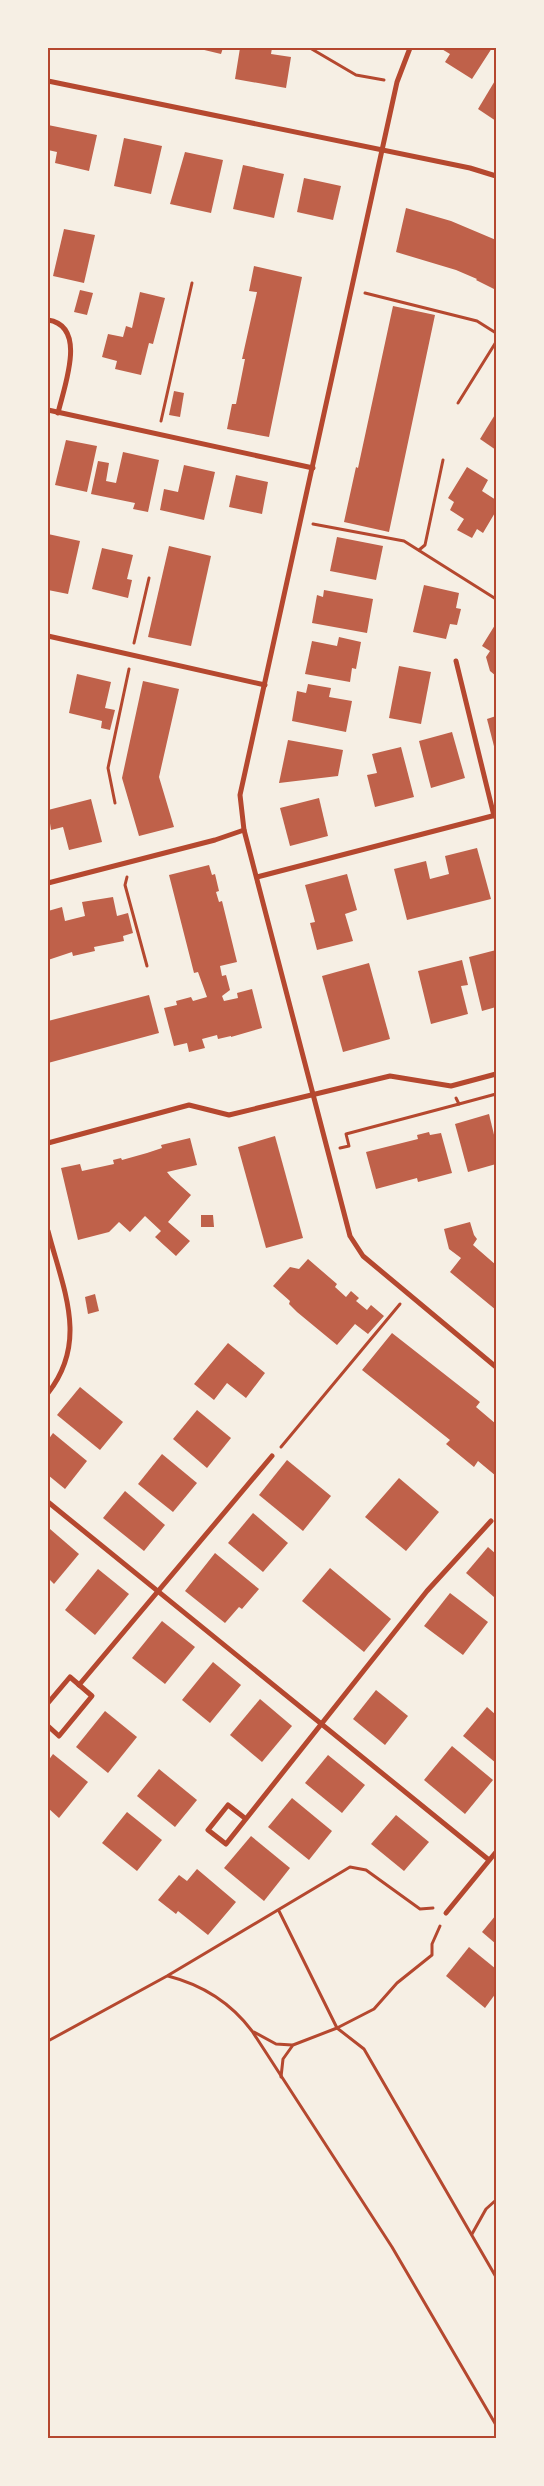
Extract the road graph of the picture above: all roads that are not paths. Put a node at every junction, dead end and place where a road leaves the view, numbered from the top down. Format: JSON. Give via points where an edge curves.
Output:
{"nodes":[{"id":1,"x":410,"y":48,"type":"edge"},
{"id":2,"x":48,"y":81,"type":"edge"},
{"id":3,"x":383,"y":151,"type":"junction"},
{"id":4,"x":496,"y":176,"type":"edge"},
{"id":5,"x":48,"y":320,"type":"edge"},
{"id":6,"x":48,"y":410,"type":"edge"},
{"id":7,"x":58,"y":413,"type":"junction"},
{"id":8,"x":313,"y":468,"type":"junction"},
{"id":9,"x":48,"y":636,"type":"edge"},
{"id":10,"x":456,"y":661,"type":"dead end"},
{"id":11,"x":265,"y":685,"type":"junction"},
{"id":12,"x":495,"y":815,"type":"edge"},
{"id":13,"x":244,"y":830,"type":"junction"},
{"id":14,"x":257,"y":877,"type":"junction"},
{"id":15,"x":48,"y":883,"type":"edge"},
{"id":16,"x":496,"y":1074,"type":"edge"},
{"id":17,"x":312,"y":1095,"type":"junction"},
{"id":18,"x":48,"y":1143,"type":"edge"},
{"id":19,"x":48,"y":1231,"type":"edge"},
{"id":20,"x":496,"y":1367,"type":"edge"},
{"id":21,"x":48,"y":1393,"type":"edge"},
{"id":22,"x":272,"y":1456,"type":"road end"},
{"id":23,"x":48,"y":1502,"type":"edge"},
{"id":24,"x":492,"y":1521,"type":"dead end"},
{"id":25,"x":158,"y":1592,"type":"junction"},
{"id":26,"x":79,"y":1685,"type":"junction"},
{"id":27,"x":48,"y":1703,"type":"edge"},
{"id":28,"x":323,"y":1723,"type":"junction"},
{"id":29,"x":48,"y":1726,"type":"edge"},
{"id":30,"x":246,"y":1819,"type":"junction"},
{"id":31,"x":496,"y":1852,"type":"edge"},
{"id":32,"x":489,"y":1860,"type":"junction"},
{"id":33,"x":446,"y":1913,"type":"road end"}],
"edges":[{"from":1,"to":3,"type":"street","via":[[397,82]]},
{"from":2,"to":3,"type":"street"},
{"from":3,"to":4,"type":"street"},
{"from":3,"to":8,"type":"street"},
{"from":5,"to":7,"type":"street","via":[[55,321],[69,335],[72,350]]},
{"from":6,"to":7,"type":"street"},
{"from":7,"to":8,"type":"street"},
{"from":8,"to":11,"type":"street"},
{"from":9,"to":11,"type":"street"},
{"from":10,"to":12,"type":"street"},
{"from":11,"to":13,"type":"street","via":[[240,795]]},
{"from":12,"to":14,"type":"street"},
{"from":13,"to":14,"type":"street"},
{"from":13,"to":15,"type":"street"},
{"from":14,"to":17,"type":"street"},
{"from":16,"to":17,"type":"street","via":[[451,1086],[390,1076]]},
{"from":17,"to":18,"type":"street","via":[[229,1115],[189,1105]]},
{"from":17,"to":20,"type":"street","via":[[350,1236],[363,1256]]},
{"from":19,"to":21,"type":"street","via":[[70,1318],[70,1347],[60,1377]]},
{"from":22,"to":25,"type":"street"},
{"from":23,"to":25,"type":"street"},
{"from":24,"to":28,"type":"street","via":[[428,1591]]},
{"from":25,"to":26,"type":"street"},
{"from":25,"to":28,"type":"street"},
{"from":26,"to":27,"type":"street","via":[[70,1677]]},
{"from":26,"to":29,"type":"street","via":[[92,1696],[59,1736]]},
{"from":28,"to":30,"type":"street"},
{"from":28,"to":32,"type":"street"},
{"from":30,"to":30,"type":"street","via":[[226,1844],[208,1830],[228,1804]]},
{"from":31,"to":32,"type":"street"},
{"from":32,"to":33,"type":"street"}]}
